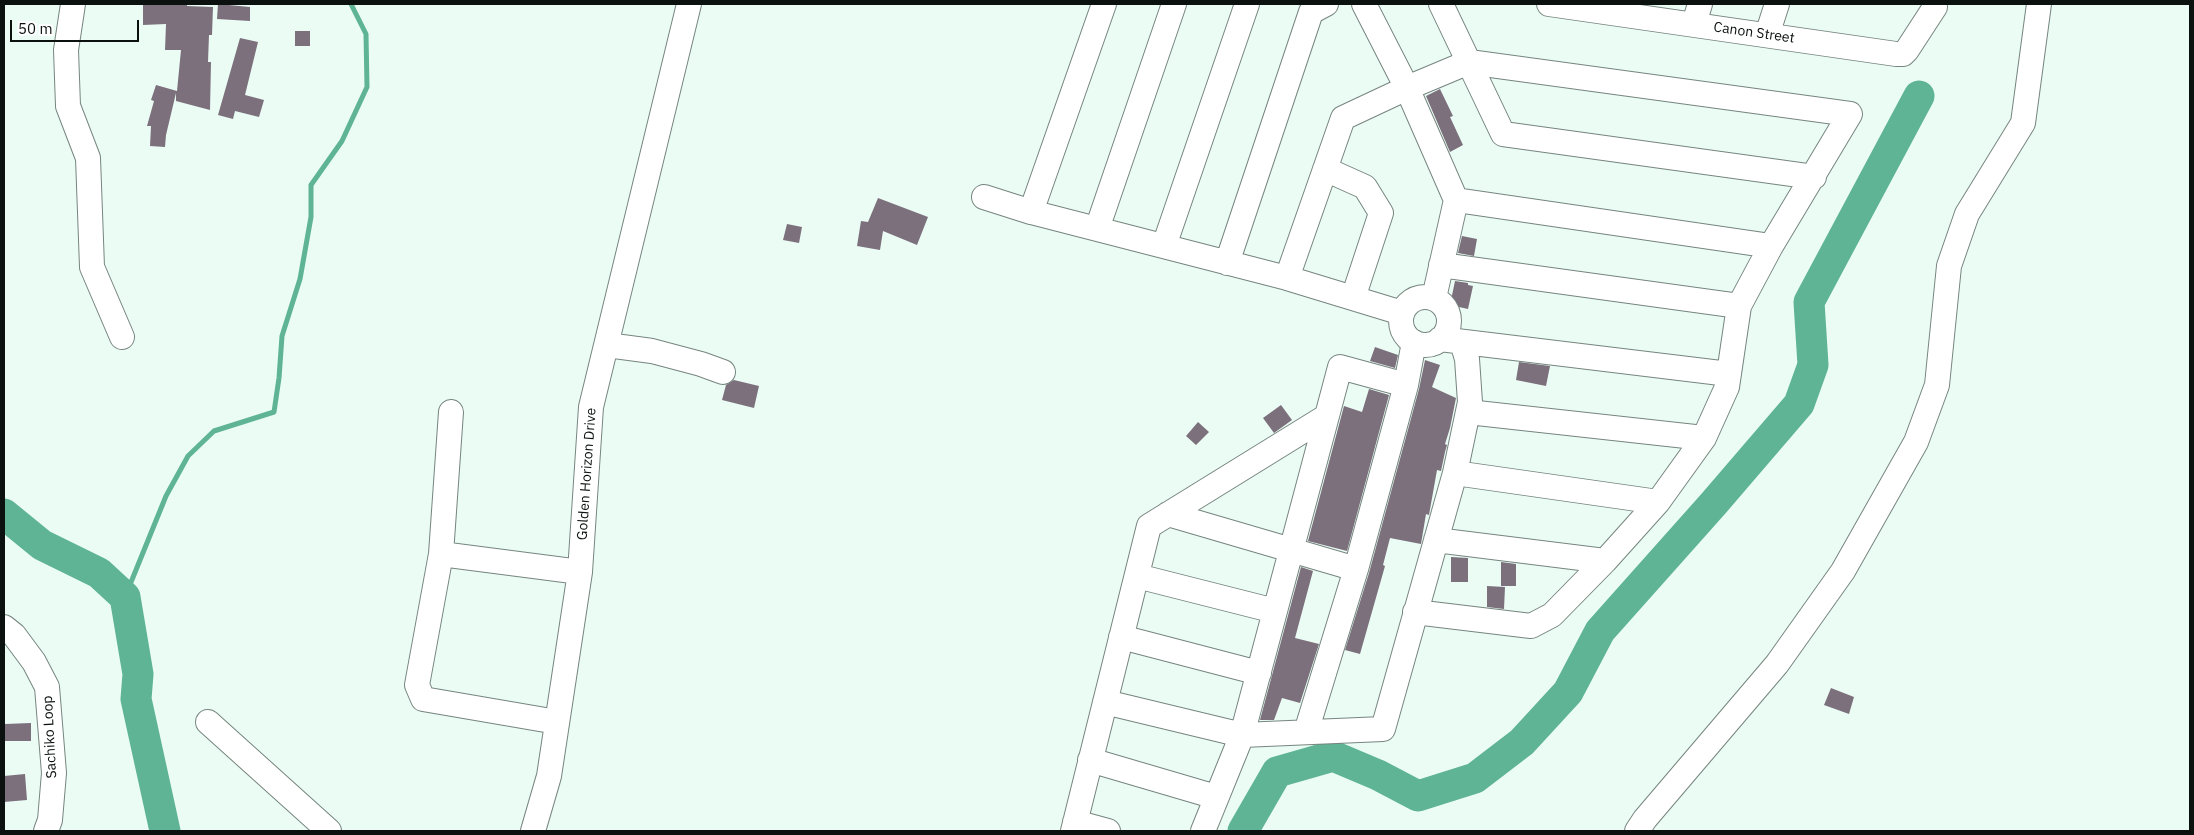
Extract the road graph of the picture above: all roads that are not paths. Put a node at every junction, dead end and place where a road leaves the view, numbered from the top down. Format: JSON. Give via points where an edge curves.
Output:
{"nodes":[{"id":1,"x":73,"y":4,"type":"edge"},
{"id":2,"x":689,"y":4,"type":"edge"},
{"id":3,"x":1104,"y":4,"type":"edge"},
{"id":4,"x":1174,"y":4,"type":"edge"},
{"id":5,"x":1247,"y":4,"type":"edge"},
{"id":6,"x":1326,"y":4,"type":"edge"},
{"id":7,"x":1364,"y":4,"type":"edge"},
{"id":8,"x":1441,"y":4,"type":"edge"},
{"id":9,"x":1549,"y":4,"type":"edge"},
{"id":10,"x":1777,"y":4,"type":"edge"},
{"id":11,"x":2039,"y":4,"type":"edge"},
{"id":12,"x":1931,"y":5,"type":"edge"},
{"id":13,"x":1619,"y":9,"type":"edge"},
{"id":14,"x":1697,"y":14,"type":"edge"},
{"id":15,"x":1767,"y":35,"type":"junction"},
{"id":16,"x":1469,"y":62,"type":"junction"},
{"id":17,"x":1407,"y":88,"type":"junction"},
{"id":18,"x":1325,"y":169,"type":"junction"},
{"id":19,"x":1814,"y":177,"type":"junction"},
{"id":20,"x":984,"y":197,"type":"dead end"},
{"id":21,"x":1456,"y":200,"type":"junction"},
{"id":22,"x":1031,"y":212,"type":"junction"},
{"id":23,"x":1097,"y":229,"type":"junction"},
{"id":24,"x":1164,"y":246,"type":"junction"},
{"id":25,"x":1771,"y":246,"type":"junction"},
{"id":26,"x":1227,"y":263,"type":"junction"},
{"id":27,"x":1441,"y":265,"type":"junction"},
{"id":28,"x":1287,"y":278,"type":"junction"},
{"id":29,"x":1353,"y":298,"type":"junction"},
{"id":30,"x":1434,"y":298,"type":"junction"},
{"id":31,"x":1739,"y":306,"type":"junction"},
{"id":32,"x":1402,"y":313,"type":"junction"},
{"id":33,"x":122,"y":337,"type":"dead end"},
{"id":34,"x":1451,"y":341,"type":"junction"},
{"id":35,"x":1414,"y":342,"type":"junction"},
{"id":36,"x":607,"y":344,"type":"junction"},
{"id":37,"x":723,"y":372,"type":"dead end"},
{"id":38,"x":1729,"y":374,"type":"junction"},
{"id":39,"x":1406,"y":385,"type":"junction"},
{"id":40,"x":451,"y":412,"type":"dead end"},
{"id":41,"x":1468,"y":412,"type":"junction"},
{"id":42,"x":1327,"y":416,"type":"junction"},
{"id":43,"x":1704,"y":438,"type":"junction"},
{"id":44,"x":1454,"y":473,"type":"junction"},
{"id":45,"x":1658,"y":502,"type":"junction"},
{"id":46,"x":1168,"y":514,"type":"junction"},
{"id":47,"x":1436,"y":540,"type":"junction"},
{"id":48,"x":1292,"y":550,"type":"junction"},
{"id":49,"x":441,"y":554,"type":"junction"},
{"id":50,"x":1605,"y":561,"type":"junction"},
{"id":51,"x":1356,"y":569,"type":"junction"},
{"id":52,"x":580,"y":572,"type":"junction"},
{"id":53,"x":1137,"y":576,"type":"junction"},
{"id":54,"x":1276,"y":611,"type":"junction"},
{"id":55,"x":1415,"y":612,"type":"junction"},
{"id":56,"x":4,"y":626,"type":"edge"},
{"id":57,"x":1121,"y":637,"type":"junction"},
{"id":58,"x":1259,"y":673,"type":"junction"},
{"id":59,"x":1105,"y":702,"type":"junction"},
{"id":60,"x":208,"y":722,"type":"dead end"},
{"id":61,"x":557,"y":722,"type":"junction"},
{"id":62,"x":1306,"y":732,"type":"junction"},
{"id":63,"x":1242,"y":736,"type":"junction"},
{"id":64,"x":1090,"y":760,"type":"junction"},
{"id":65,"x":1216,"y":796,"type":"junction"},
{"id":66,"x":1074,"y":827,"type":"edge"},
{"id":67,"x":319,"y":828,"type":"edge"},
{"id":68,"x":46,"y":831,"type":"edge"},
{"id":69,"x":533,"y":831,"type":"edge"},
{"id":70,"x":1108,"y":831,"type":"edge"},
{"id":71,"x":1202,"y":831,"type":"edge"},
{"id":72,"x":1637,"y":831,"type":"edge"}],
"edges":[{"from":1,"to":33,"type":"street","via":[[66,50],[68,106],[88,158],[92,267]]},
{"from":2,"to":36,"type":"street","name":"Golden Horizon Drive"},
{"from":3,"to":22,"type":"street"},
{"from":4,"to":23,"type":"street"},
{"from":5,"to":24,"type":"street"},
{"from":6,"to":26,"type":"street","via":[[1311,12]]},
{"from":7,"to":17,"type":"street"},
{"from":8,"to":16,"type":"street"},
{"from":9,"to":13,"type":"street","name":"Canon Street"},
{"from":10,"to":15,"type":"street"},
{"from":11,"to":72,"type":"street","via":[[2023,122],[1967,214],[1949,266],[1937,385],[1916,442],[1843,570],[1777,664]]},
{"from":12,"to":15,"type":"street","name":"Canon Street","via":[[1912,44],[1903,54]]},
{"from":13,"to":14,"type":"street","name":"Canon Street"},
{"from":14,"to":15,"type":"street","name":"Canon Street"},
{"from":16,"to":17,"type":"street"},
{"from":16,"to":19,"type":"street","via":[[1503,134]]},
{"from":16,"to":19,"type":"street","via":[[1850,114]]},
{"from":17,"to":18,"type":"street","via":[[1343,118]]},
{"from":17,"to":21,"type":"street"},
{"from":18,"to":28,"type":"street"},
{"from":18,"to":29,"type":"street","via":[[1365,187],[1381,213]]},
{"from":19,"to":25,"type":"street"},
{"from":20,"to":22,"type":"street"},
{"from":21,"to":25,"type":"street"},
{"from":21,"to":27,"type":"street"},
{"from":22,"to":23,"type":"street"},
{"from":23,"to":24,"type":"street"},
{"from":24,"to":26,"type":"street"},
{"from":25,"to":31,"type":"street"},
{"from":26,"to":28,"type":"street"},
{"from":27,"to":30,"type":"street"},
{"from":27,"to":31,"type":"street"},
{"from":28,"to":29,"type":"street"},
{"from":29,"to":32,"type":"street"},
{"from":30,"to":32,"type":"street","via":[[1412,301]]},
{"from":30,"to":34,"type":"street","via":[[1449,317]]},
{"from":31,"to":38,"type":"street"},
{"from":32,"to":35,"type":"street","via":[[1401,326]]},
{"from":34,"to":35,"type":"street","via":[[1427,345]]},
{"from":34,"to":38,"type":"street"},
{"from":34,"to":41,"type":"street","via":[[1467,359]]},
{"from":35,"to":39,"type":"street"},
{"from":36,"to":37,"type":"street","via":[[652,351]]},
{"from":36,"to":52,"type":"street","name":"Golden Horizon Drive","via":[[592,407]]},
{"from":38,"to":43,"type":"street","via":[[1727,387]]},
{"from":39,"to":42,"type":"street","via":[[1340,367]]},
{"from":39,"to":51,"type":"street"},
{"from":40,"to":49,"type":"street"},
{"from":41,"to":43,"type":"street"},
{"from":41,"to":44,"type":"street"},
{"from":42,"to":46,"type":"street"},
{"from":42,"to":48,"type":"street"},
{"from":43,"to":45,"type":"street"},
{"from":44,"to":45,"type":"street"},
{"from":44,"to":47,"type":"street"},
{"from":45,"to":50,"type":"street"},
{"from":46,"to":48,"type":"street"},
{"from":46,"to":53,"type":"street","via":[[1149,526]]},
{"from":47,"to":50,"type":"street"},
{"from":47,"to":55,"type":"street"},
{"from":48,"to":51,"type":"street"},
{"from":48,"to":54,"type":"street"},
{"from":49,"to":52,"type":"street"},
{"from":49,"to":61,"type":"street","via":[[417,685],[423,699]]},
{"from":50,"to":55,"type":"street","via":[[1552,615],[1531,626]]},
{"from":51,"to":62,"type":"street"},
{"from":52,"to":61,"type":"street","name":"Golden Horizon Drive"},
{"from":53,"to":54,"type":"street"},
{"from":53,"to":57,"type":"street"},
{"from":54,"to":58,"type":"street"},
{"from":55,"to":62,"type":"street","via":[[1383,729]]},
{"from":56,"to":68,"type":"street","name":"Sachiko Loop","via":[[34,662],[48,687],[54,773]]},
{"from":57,"to":58,"type":"street"},
{"from":57,"to":59,"type":"street"},
{"from":58,"to":63,"type":"street"},
{"from":59,"to":63,"type":"street"},
{"from":59,"to":64,"type":"street"},
{"from":60,"to":67,"type":"street"},
{"from":61,"to":69,"type":"street","name":"Golden Horizon Drive","via":[[549,776]]},
{"from":62,"to":63,"type":"street"},
{"from":63,"to":65,"type":"street"},
{"from":64,"to":65,"type":"street"},
{"from":64,"to":66,"type":"street"},
{"from":65,"to":71,"type":"street"},
{"from":66,"to":70,"type":"street"}]}
